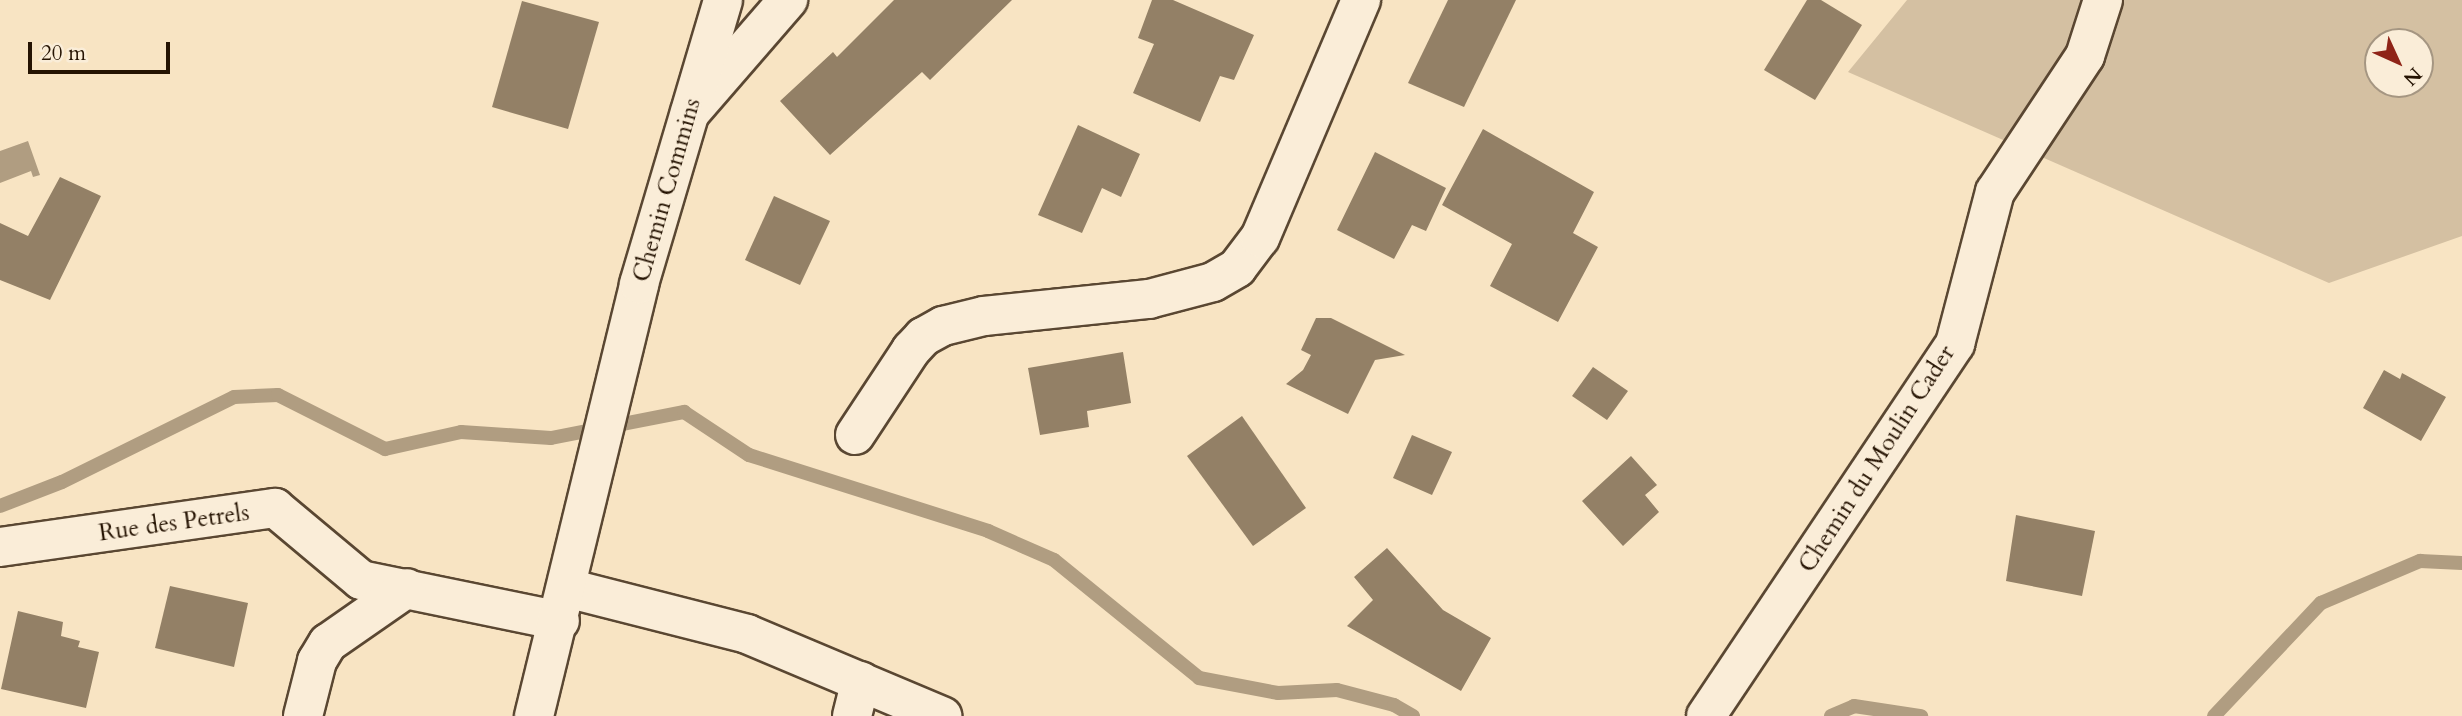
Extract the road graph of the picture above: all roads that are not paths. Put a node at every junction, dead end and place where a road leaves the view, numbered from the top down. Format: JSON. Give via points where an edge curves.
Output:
{"nodes":[{"id":1,"x":723,"y":0,"type":"edge"},
{"id":2,"x":788,"y":0,"type":"edge"},
{"id":3,"x":1361,"y":0,"type":"edge"},
{"id":4,"x":2103,"y":0,"type":"edge"},
{"id":5,"x":690,"y":113,"type":"junction"},
{"id":6,"x":855,"y":435,"type":"dead end"},
{"id":7,"x":0,"y":547,"type":"edge"},
{"id":8,"x":407,"y":588,"type":"junction"},
{"id":9,"x":563,"y":605,"type":"junction"},
{"id":10,"x":856,"y":699,"type":"edge"},
{"id":11,"x":303,"y":716,"type":"edge"},
{"id":12,"x":534,"y":716,"type":"edge"},
{"id":13,"x":942,"y":716,"type":"edge"},
{"id":14,"x":1706,"y":716,"type":"edge"}],
"edges":[{"from":1,"to":5,"type":"street","name":"Chemin Commins"},
{"from":2,"to":5,"type":"street"},
{"from":3,"to":6,"type":"street","via":[[1260,238],[1237,268],[1213,282],[1149,299],[984,316],[943,326],[911,350]]},
{"from":4,"to":14,"type":"street","name":"Chemin du Moulin Cader","via":[[2085,56],[1995,192],[1955,344]]},
{"from":5,"to":9,"type":"street","name":"Chemin Commins","via":[[639,284]]},
{"from":7,"to":8,"type":"street","name":"Rue des Petrels","via":[[275,508],[361,580]]},
{"from":8,"to":9,"type":"street","name":"Rue des Petrels"},
{"from":8,"to":11,"type":"street","via":[[328,643],[317,661]]},
{"from":9,"to":10,"type":"street","name":"Rue des Petrels","via":[[747,634]]},
{"from":9,"to":12,"type":"street","name":"Chemin Commins"},
{"from":10,"to":13,"type":"street","name":"Rue des Petrels"}]}
